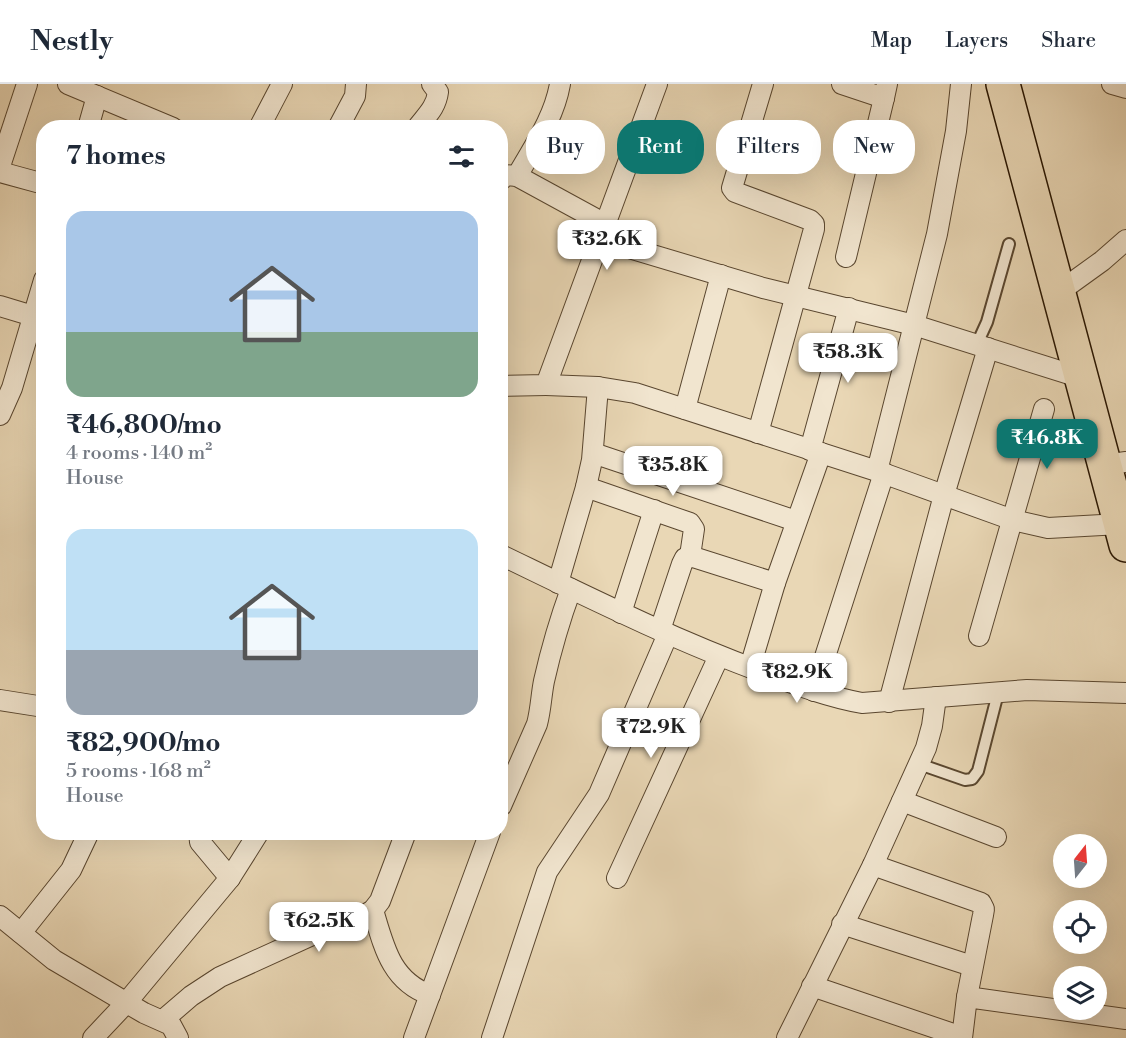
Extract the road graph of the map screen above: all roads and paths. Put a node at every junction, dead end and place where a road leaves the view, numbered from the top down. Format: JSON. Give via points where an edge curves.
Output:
{"nodes":[{"id":1,"x":27,"y":84,"type":"edge"},
{"id":2,"x":68,"y":84,"type":"edge"},
{"id":3,"x":282,"y":84,"type":"edge"},
{"id":4,"x":356,"y":84,"type":"edge"},
{"id":5,"x":432,"y":84,"type":"edge"},
{"id":6,"x":560,"y":84,"type":"edge"},
{"id":7,"x":657,"y":84,"type":"edge"},
{"id":8,"x":763,"y":84,"type":"edge"},
{"id":9,"x":842,"y":84,"type":"edge"},
{"id":10,"x":961,"y":84,"type":"edge"},
{"id":11,"x":1004,"y":84,"type":"edge"},
{"id":12,"x":1112,"y":84,"type":"edge"},
{"id":13,"x":1126,"y":88,"type":"edge"},
{"id":14,"x":886,"y":91,"type":"edge"},
{"id":15,"x":97,"y":96,"type":"junction"},
{"id":16,"x":90,"y":120,"type":"edge"},
{"id":17,"x":154,"y":120,"type":"edge"},
{"id":18,"x":263,"y":120,"type":"edge"},
{"id":19,"x":342,"y":120,"type":"edge"},
{"id":20,"x":423,"y":120,"type":"edge"},
{"id":21,"x":0,"y":166,"type":"edge"},
{"id":22,"x":0,"y":172,"type":"edge"},
{"id":23,"x":509,"y":178,"type":"edge"},
{"id":24,"x":36,"y":182,"type":"edge"},
{"id":25,"x":602,"y":231,"type":"junction"},
{"id":26,"x":1126,"y":240,"type":"edge"},
{"id":27,"x":1008,"y":244,"type":"dead end"},
{"id":28,"x":846,"y":257,"type":"dead end"},
{"id":29,"x":721,"y":275,"type":"junction"},
{"id":30,"x":1059,"y":292,"type":"junction"},
{"id":31,"x":796,"y":296,"type":"junction"},
{"id":32,"x":0,"y":306,"type":"edge"},
{"id":33,"x":36,"y":306,"type":"edge"},
{"id":34,"x":849,"y":308,"type":"junction"},
{"id":35,"x":33,"y":316,"type":"junction"},
{"id":36,"x":914,"y":324,"type":"junction"},
{"id":37,"x":982,"y":346,"type":"junction"},
{"id":38,"x":1082,"y":378,"type":"junction"},
{"id":39,"x":546,"y":385,"type":"junction"},
{"id":40,"x":508,"y":386,"type":"edge"},
{"id":41,"x":598,"y":387,"type":"junction"},
{"id":42,"x":1,"y":408,"type":"edge"},
{"id":43,"x":685,"y":409,"type":"junction"},
{"id":44,"x":1044,"y":410,"type":"dead end"},
{"id":45,"x":758,"y":433,"type":"junction"},
{"id":46,"x":815,"y":452,"type":"junction"},
{"id":47,"x":593,"y":453,"type":"junction"},
{"id":48,"x":1115,"y":464,"type":"edge"},
{"id":49,"x":881,"y":472,"type":"junction"},
{"id":50,"x":586,"y":487,"type":"junction"},
{"id":51,"x":944,"y":495,"type":"junction"},
{"id":52,"x":654,"y":510,"type":"junction"},
{"id":53,"x":1013,"y":520,"type":"junction"},
{"id":54,"x":796,"y":521,"type":"junction"},
{"id":55,"x":1123,"y":534,"type":"edge"},
{"id":56,"x":690,"y":556,"type":"junction"},
{"id":57,"x":508,"y":558,"type":"edge"},
{"id":58,"x":775,"y":583,"type":"junction"},
{"id":59,"x":565,"y":586,"type":"junction"},
{"id":60,"x":621,"y":613,"type":"junction"},
{"id":61,"x":664,"y":632,"type":"junction"},
{"id":62,"x":979,"y":636,"type":"dead end"},
{"id":63,"x":719,"y":656,"type":"junction"},
{"id":64,"x":750,"y":667,"type":"junction"},
{"id":65,"x":814,"y":691,"type":"junction"},
{"id":66,"x":998,"y":693,"type":"junction"},
{"id":67,"x":1126,"y":693,"type":"edge"},
{"id":68,"x":936,"y":697,"type":"junction"},
{"id":69,"x":0,"y":700,"type":"edge"},
{"id":70,"x":889,"y":702,"type":"junction"},
{"id":71,"x":36,"y":706,"type":"edge"},
{"id":72,"x":919,"y":765,"type":"junction"},
{"id":73,"x":508,"y":790,"type":"edge"},
{"id":74,"x":902,"y":801,"type":"junction"},
{"id":75,"x":996,"y":837,"type":"dead end"},
{"id":76,"x":84,"y":840,"type":"edge"},
{"id":77,"x":200,"y":840,"type":"edge"},
{"id":78,"x":254,"y":840,"type":"edge"},
{"id":79,"x":403,"y":840,"type":"edge"},
{"id":80,"x":487,"y":840,"type":"edge"},
{"id":81,"x":873,"y":865,"type":"junction"},
{"id":82,"x":230,"y":878,"type":"junction"},
{"id":83,"x":616,"y":878,"type":"dead end"},
{"id":84,"x":373,"y":910,"type":"junction"},
{"id":85,"x":0,"y":916,"type":"edge"},
{"id":86,"x":842,"y":924,"type":"junction"},
{"id":87,"x":21,"y":933,"type":"junction"},
{"id":88,"x":972,"y":966,"type":"junction"},
{"id":89,"x":812,"y":986,"type":"junction"},
{"id":90,"x":430,"y":995,"type":"junction"},
{"id":91,"x":967,"y":997,"type":"junction"},
{"id":92,"x":126,"y":1003,"type":"junction"},
{"id":93,"x":1126,"y":1019,"type":"edge"},
{"id":94,"x":163,"y":1020,"type":"junction"},
{"id":95,"x":962,"y":1037,"type":"edge"},
{"id":96,"x":93,"y":1038,"type":"edge"},
{"id":97,"x":178,"y":1038,"type":"edge"},
{"id":98,"x":414,"y":1038,"type":"edge"},
{"id":99,"x":492,"y":1038,"type":"edge"},
{"id":100,"x":787,"y":1038,"type":"edge"}],
"edges":[{"from":1,"to":21,"type":"street"},
{"from":2,"to":15,"type":"street"},
{"from":3,"to":18,"type":"street"},
{"from":4,"to":19,"type":"street","via":[[355,96]]},
{"from":5,"to":20,"type":"street","via":[[438,92],[436,101]]},
{"from":6,"to":23,"type":"street","via":[[549,119]]},
{"from":7,"to":25,"type":"street"},
{"from":8,"to":31,"type":"street","via":[[732,188],[814,224]]},
{"from":9,"to":14,"type":"street"},
{"from":10,"to":36,"type":"street","via":[[937,234]]},
{"from":11,"to":30,"type":"highway"},
{"from":12,"to":13,"type":"street"},
{"from":14,"to":28,"type":"street"},
{"from":15,"to":16,"type":"street"},
{"from":15,"to":17,"type":"street"},
{"from":22,"to":24,"type":"street"},
{"from":23,"to":25,"type":"street"},
{"from":25,"to":29,"type":"street"},
{"from":25,"to":39,"type":"street"},
{"from":26,"to":30,"type":"street"},
{"from":27,"to":37,"type":"lane"},
{"from":29,"to":31,"type":"street"},
{"from":29,"to":43,"type":"street"},
{"from":30,"to":38,"type":"highway"},
{"from":31,"to":34,"type":"street"},
{"from":31,"to":45,"type":"street"},
{"from":32,"to":35,"type":"street"},
{"from":33,"to":35,"type":"street"},
{"from":34,"to":36,"type":"street"},
{"from":34,"to":46,"type":"street"},
{"from":35,"to":42,"type":"street","via":[[12,388]]},
{"from":36,"to":37,"type":"street"},
{"from":36,"to":49,"type":"street"},
{"from":37,"to":38,"type":"street"},
{"from":37,"to":51,"type":"street"},
{"from":38,"to":48,"type":"highway"},
{"from":39,"to":40,"type":"street"},
{"from":39,"to":41,"type":"street"},
{"from":41,"to":43,"type":"street","via":[[635,393]]},
{"from":41,"to":47,"type":"street"},
{"from":43,"to":45,"type":"street"},
{"from":44,"to":53,"type":"street"},
{"from":45,"to":46,"type":"street"},
{"from":46,"to":49,"type":"street"},
{"from":46,"to":54,"type":"street"},
{"from":47,"to":50,"type":"street"},
{"from":47,"to":54,"type":"street"},
{"from":48,"to":55,"type":"highway"},
{"from":49,"to":51,"type":"street"},
{"from":49,"to":65,"type":"street"},
{"from":50,"to":52,"type":"street"},
{"from":50,"to":59,"type":"street"},
{"from":51,"to":53,"type":"street"},
{"from":51,"to":70,"type":"street"},
{"from":52,"to":56,"type":"street","via":[[690,523],[694,530]]},
{"from":52,"to":60,"type":"street"},
{"from":53,"to":55,"type":"street","via":[[1048,528]]},
{"from":53,"to":62,"type":"street"},
{"from":54,"to":58,"type":"street"},
{"from":56,"to":58,"type":"street"},
{"from":56,"to":61,"type":"street","via":[[682,564]]},
{"from":57,"to":59,"type":"street"},
{"from":58,"to":64,"type":"street"},
{"from":59,"to":60,"type":"street"},
{"from":59,"to":73,"type":"street","via":[[541,710]]},
{"from":60,"to":61,"type":"street"},
{"from":61,"to":63,"type":"street"},
{"from":61,"to":99,"type":"street","via":[[599,794],[547,872]]},
{"from":63,"to":64,"type":"street"},
{"from":63,"to":83,"type":"street"},
{"from":64,"to":65,"type":"street"},
{"from":65,"to":70,"type":"street","via":[[862,703]]},
{"from":66,"to":67,"type":"street"},
{"from":66,"to":68,"type":"street"},
{"from":66,"to":72,"type":"lane","via":[[978,771],[972,779]]},
{"from":68,"to":70,"type":"street"},
{"from":68,"to":72,"type":"street","via":[[927,748]]},
{"from":69,"to":71,"type":"street"},
{"from":72,"to":74,"type":"street"},
{"from":74,"to":75,"type":"street"},
{"from":74,"to":81,"type":"street"},
{"from":76,"to":87,"type":"street","via":[[71,870]]},
{"from":77,"to":82,"type":"street"},
{"from":78,"to":82,"type":"street"},
{"from":79,"to":84,"type":"street"},
{"from":80,"to":90,"type":"street"},
{"from":81,"to":86,"type":"street"},
{"from":81,"to":88,"type":"street","via":[[981,903],[984,909]]},
{"from":82,"to":92,"type":"street"},
{"from":84,"to":90,"type":"street","via":[[393,966],[417,990]]},
{"from":84,"to":94,"type":"street","via":[[220,978],[190,996]]},
{"from":85,"to":87,"type":"street"},
{"from":86,"to":88,"type":"street"},
{"from":86,"to":89,"type":"street"},
{"from":87,"to":92,"type":"street","via":[[54,960]]},
{"from":88,"to":91,"type":"street"},
{"from":89,"to":95,"type":"street"},
{"from":89,"to":100,"type":"street"},
{"from":90,"to":98,"type":"street"},
{"from":91,"to":93,"type":"street"},
{"from":91,"to":95,"type":"street"},
{"from":92,"to":94,"type":"street"},
{"from":92,"to":96,"type":"street"},
{"from":94,"to":97,"type":"street"}]}
